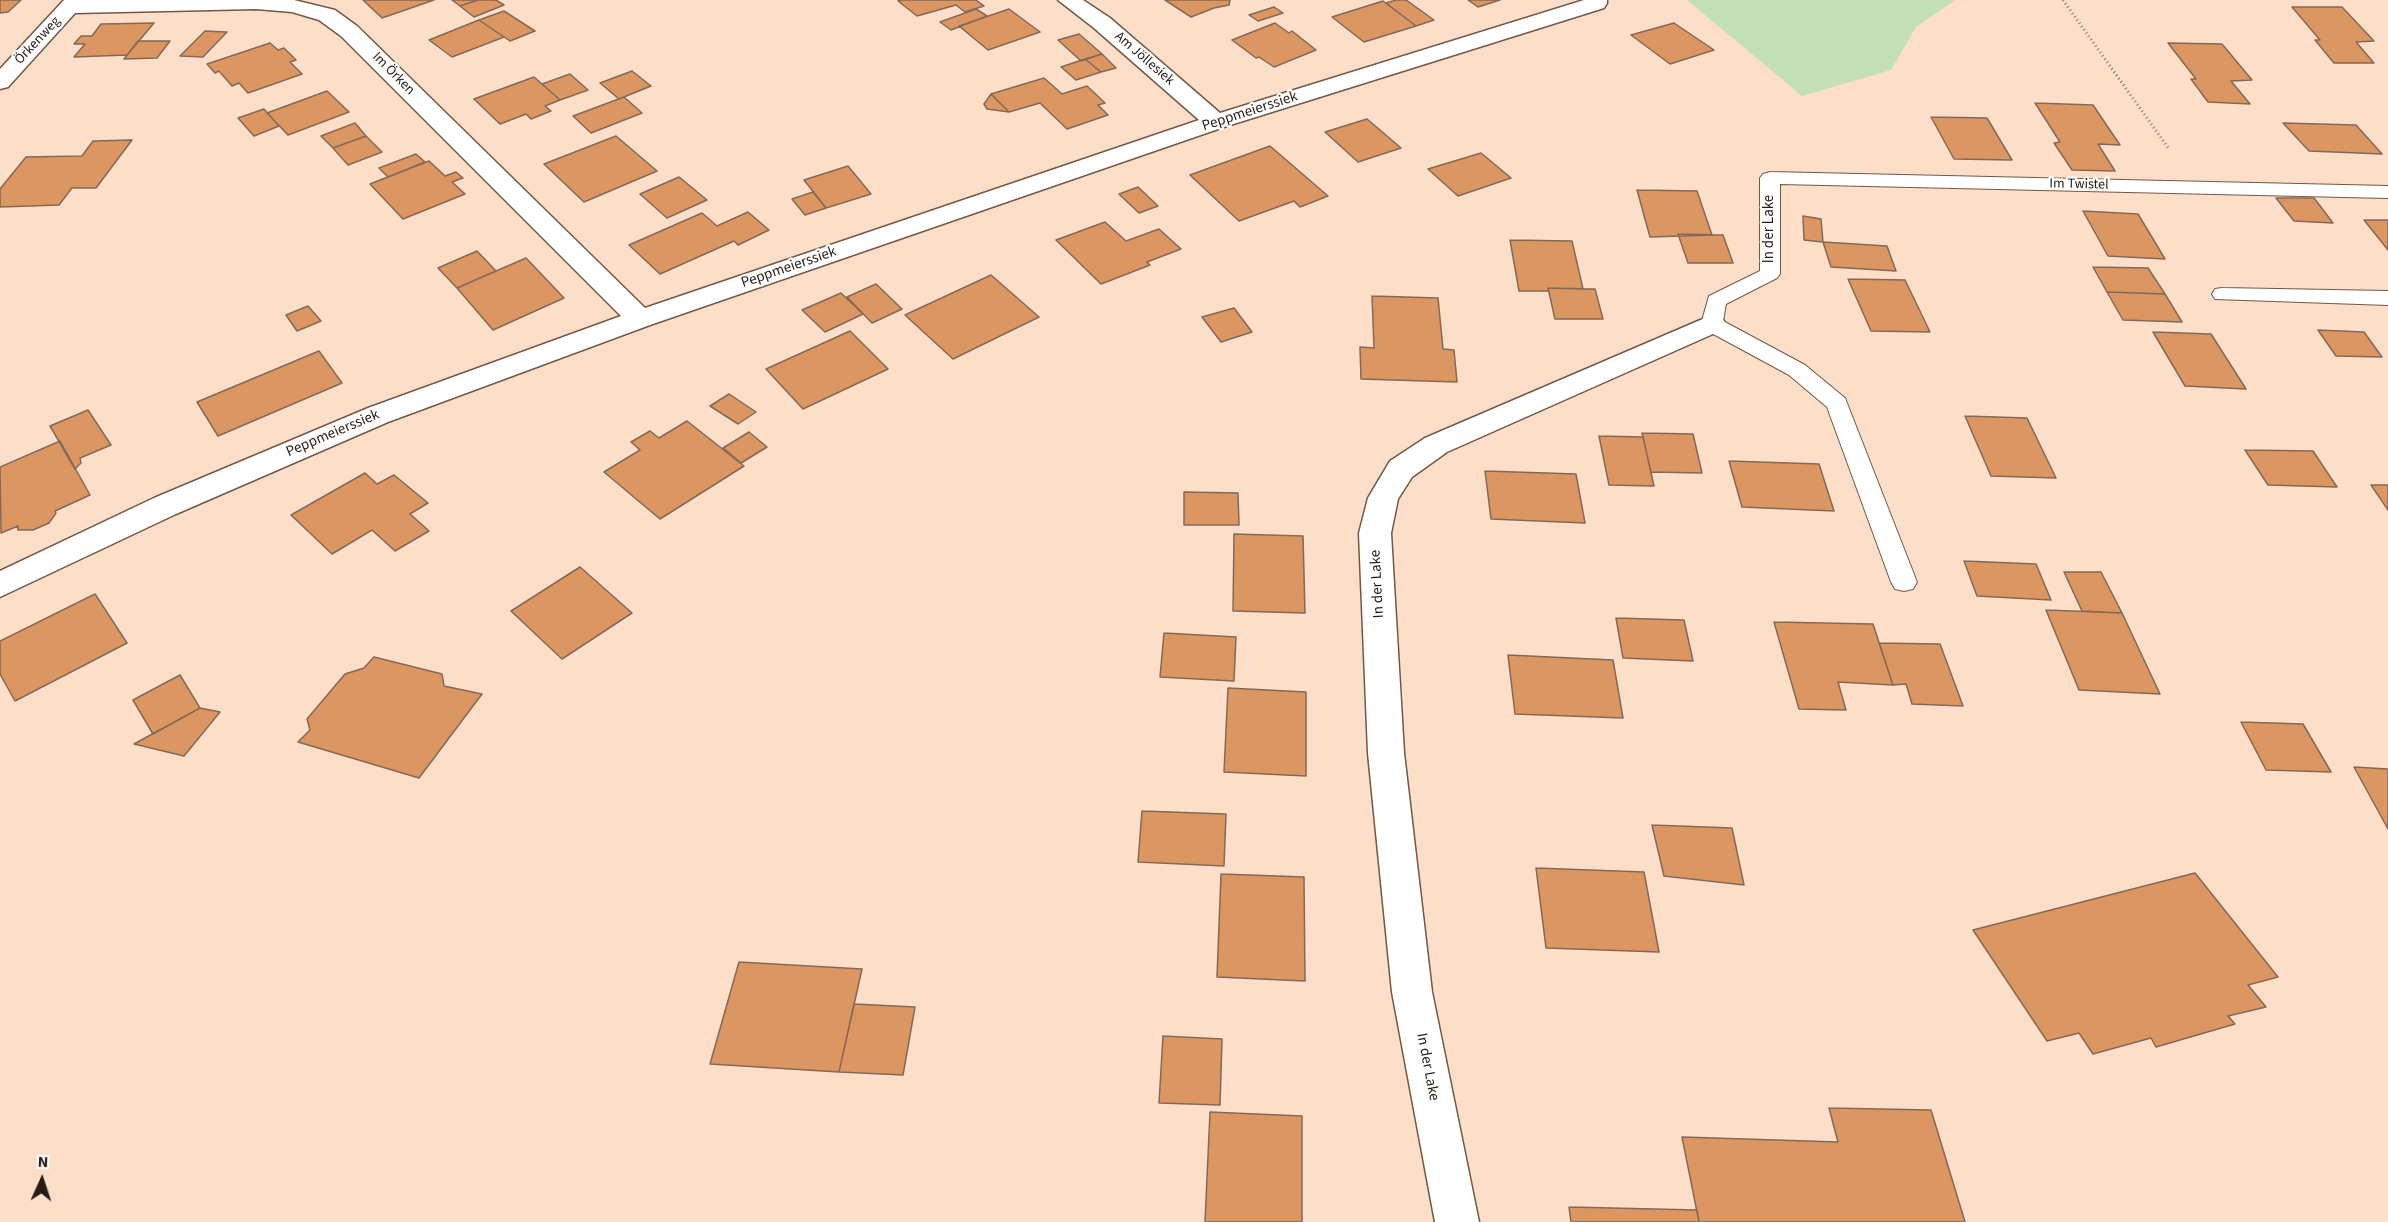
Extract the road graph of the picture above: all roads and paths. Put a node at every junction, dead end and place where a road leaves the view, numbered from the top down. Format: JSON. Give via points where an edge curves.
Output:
{"nodes":[{"id":1,"x":1069,"y":0,"type":"edge"},
{"id":2,"x":1596,"y":0,"type":"edge"},
{"id":3,"x":2063,"y":0,"type":"edge"},
{"id":4,"x":72,"y":4,"type":"edge"},
{"id":5,"x":0,"y":82,"type":"edge"},
{"id":6,"x":1216,"y":122,"type":"junction"},
{"id":7,"x":1770,"y":178,"type":"joint"},
{"id":8,"x":2197,"y":188,"type":"junction"},
{"id":9,"x":2388,"y":192,"type":"edge"},
{"id":10,"x":2222,"y":294,"type":"dead end"},
{"id":11,"x":2388,"y":298,"type":"edge"},
{"id":12,"x":640,"y":319,"type":"junction"},
{"id":13,"x":1712,"y":324,"type":"junction"},
{"id":14,"x":1904,"y":582,"type":"dead end"},
{"id":15,"x":0,"y":585,"type":"edge"},
{"id":16,"x":1457,"y":1222,"type":"edge"}],
"edges":[{"from":1,"to":6,"type":"street","name":"Am Jöllesiek","via":[[1102,23]]},
{"from":2,"to":6,"type":"street","name":"Peppmeierssiek"},
{"from":3,"to":8,"type":"path"},
{"from":4,"to":5,"type":"street","name":"Örkenweg"},
{"from":4,"to":12,"type":"street","name":"Im Örken","via":[[256,3],[292,6],[327,15],[348,31]]},
{"from":6,"to":12,"type":"street","name":"Peppmeierssiek"},
{"from":7,"to":8,"type":"lane","name":"Im Twistel"},
{"from":7,"to":13,"type":"lane","name":"In der Lake","via":[[1770,274],[1716,301]]},
{"from":8,"to":9,"type":"lane","name":"Im Twistel"},
{"from":10,"to":11,"type":"lane"},
{"from":12,"to":15,"type":"street","name":"Peppmeierssiek","via":[[378,415],[165,506]]},
{"from":13,"to":14,"type":"lane","via":[[1797,370],[1837,403]]},
{"from":13,"to":16,"type":"street","name":"In der Lake","via":[[1436,445],[1401,469],[1383,498],[1375,533],[1386,753],[1412,992]]}]}
